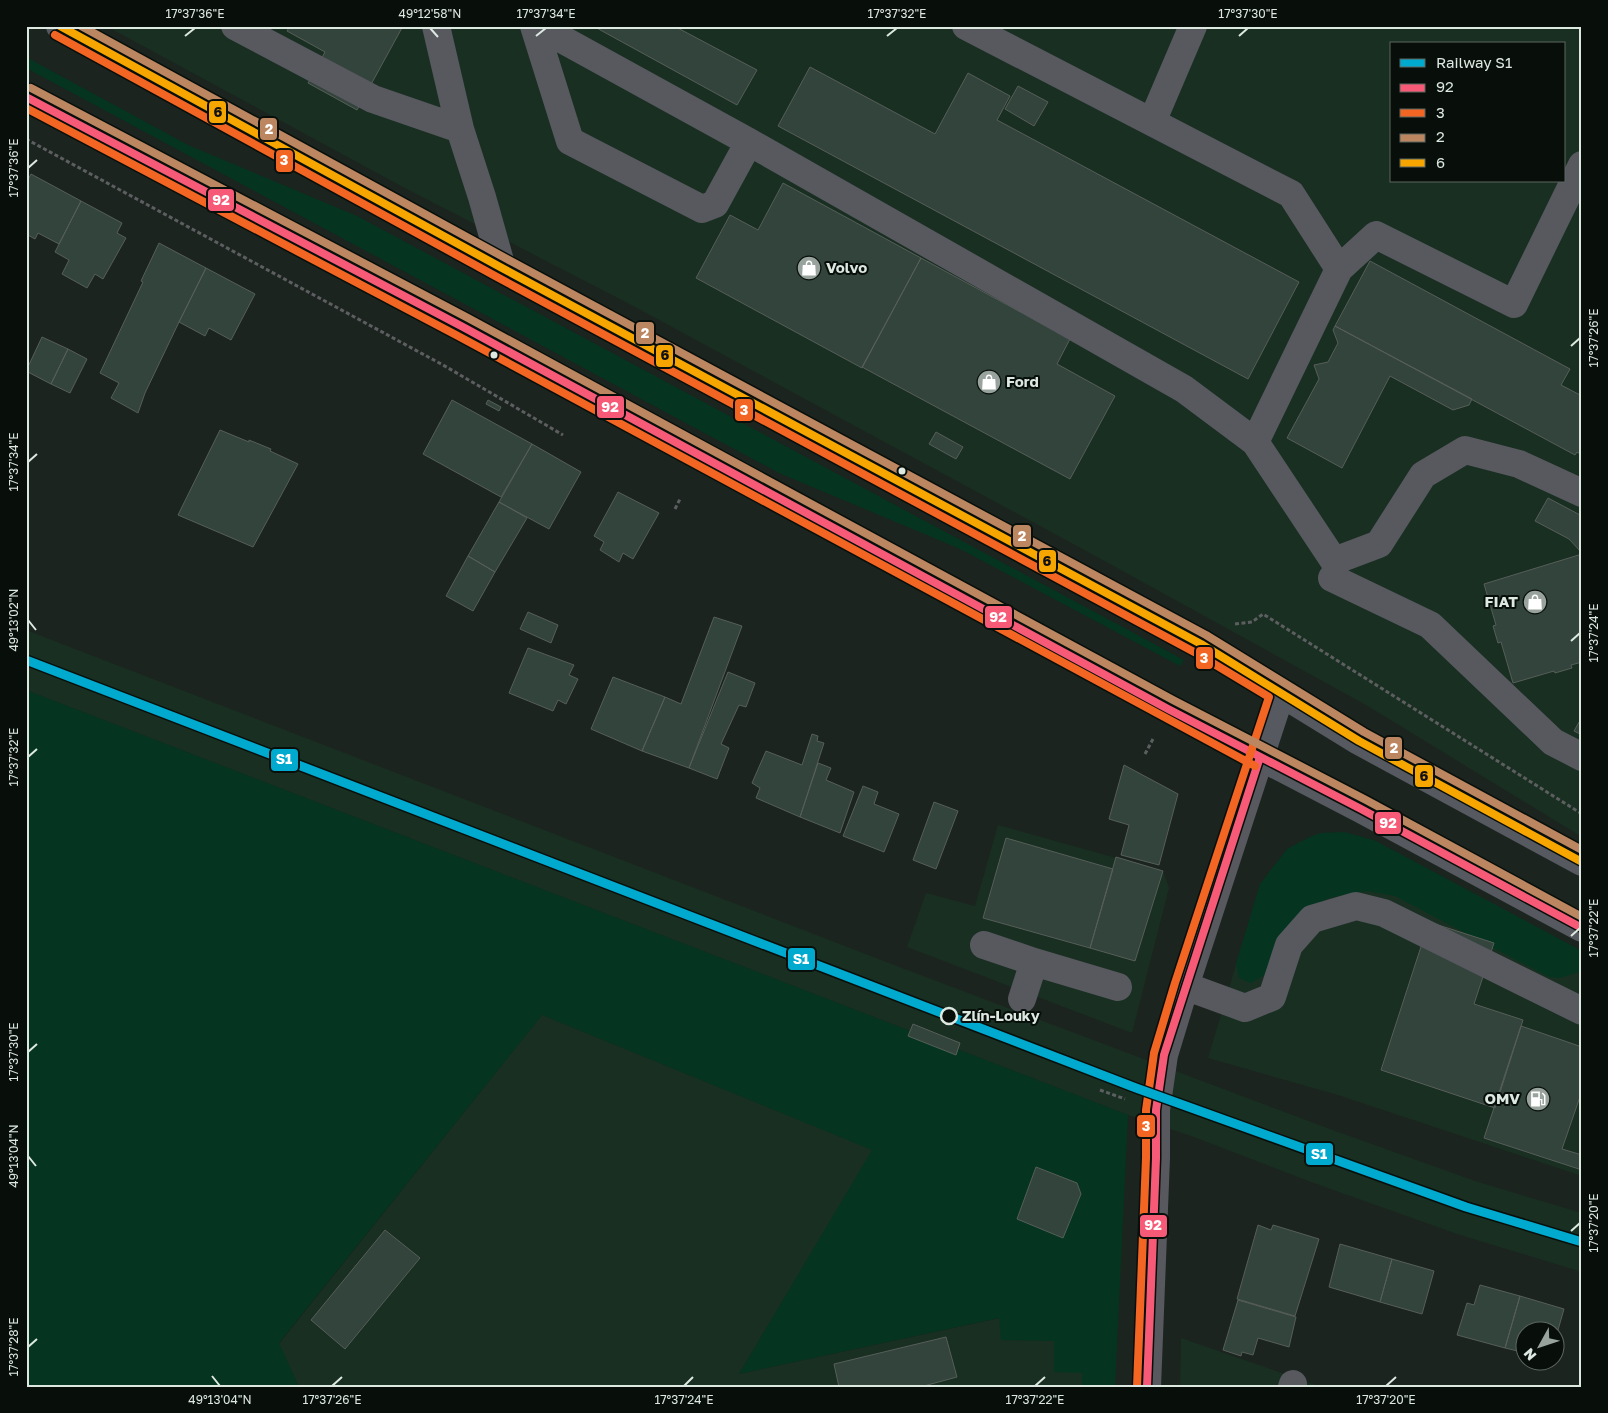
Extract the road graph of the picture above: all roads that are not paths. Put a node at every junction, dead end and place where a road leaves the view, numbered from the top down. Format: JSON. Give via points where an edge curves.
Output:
{"nodes":[{"id":1,"x":60,"y":26,"type":"edge"},
{"id":2,"x":235,"y":26,"type":"edge"},
{"id":3,"x":436,"y":26,"type":"edge"},
{"id":4,"x":534,"y":26,"type":"edge"},
{"id":5,"x":538,"y":26,"type":"edge"},
{"id":6,"x":966,"y":26,"type":"edge"},
{"id":7,"x":1193,"y":26,"type":"edge"},
{"id":8,"x":26,"y":97,"type":"edge"},
{"id":9,"x":1152,"y":122,"type":"junction"},
{"id":10,"x":460,"y":129,"type":"junction"},
{"id":11,"x":749,"y":142,"type":"junction"},
{"id":12,"x":1582,"y":165,"type":"edge"},
{"id":13,"x":502,"y":268,"type":"junction"},
{"id":14,"x":1339,"y":269,"type":"junction"},
{"id":15,"x":1255,"y":442,"type":"junction"},
{"id":16,"x":1582,"y":493,"type":"edge"},
{"id":17,"x":1333,"y":570,"type":"junction"},
{"id":18,"x":1281,"y":693,"type":"junction"},
{"id":19,"x":1260,"y":757,"type":"junction"},
{"id":20,"x":1582,"y":757,"type":"edge"},
{"id":21,"x":1582,"y":862,"type":"edge"},
{"id":22,"x":1582,"y":928,"type":"edge"},
{"id":23,"x":984,"y":945,"type":"dead end"},
{"id":24,"x":1034,"y":962,"type":"junction"},
{"id":25,"x":1184,"y":986,"type":"junction"},
{"id":26,"x":1118,"y":987,"type":"dead end"},
{"id":27,"x":1022,"y":999,"type":"dead end"},
{"id":28,"x":1582,"y":1011,"type":"edge"},
{"id":29,"x":1147,"y":1387,"type":"edge"}],
"edges":[{"from":1,"to":13,"type":"main road"},
{"from":2,"to":10,"type":"street","via":[[373,99]]},
{"from":3,"to":10,"type":"street"},
{"from":4,"to":11,"type":"street","via":[[570,141],[702,209],[715,204]]},
{"from":5,"to":11,"type":"street"},
{"from":6,"to":9,"type":"street"},
{"from":7,"to":9,"type":"street"},
{"from":8,"to":19,"type":"main road","via":[[463,327]]},
{"from":9,"to":14,"type":"street","via":[[1291,194]]},
{"from":10,"to":13,"type":"street"},
{"from":11,"to":15,"type":"street","via":[[1184,390]]},
{"from":12,"to":14,"type":"street","via":[[1514,304],[1376,235]]},
{"from":13,"to":18,"type":"main road","via":[[1192,639]]},
{"from":14,"to":15,"type":"street"},
{"from":15,"to":17,"type":"street"},
{"from":16,"to":17,"type":"street","via":[[1519,464],[1465,450],[1423,475],[1379,544]]},
{"from":17,"to":20,"type":"street","via":[[1430,625],[1554,742]]},
{"from":18,"to":19,"type":"main road"},
{"from":18,"to":21,"type":"main road","via":[[1359,741]]},
{"from":19,"to":22,"type":"main road"},
{"from":19,"to":25,"type":"street"},
{"from":23,"to":24,"type":"street"},
{"from":24,"to":26,"type":"street"},
{"from":24,"to":27,"type":"street"},
{"from":25,"to":28,"type":"street","via":[[1245,1008],[1272,997],[1289,945],[1312,919],[1356,906],[1384,913]]},
{"from":25,"to":29,"type":"street","via":[[1164,1055],[1157,1096]]}]}
